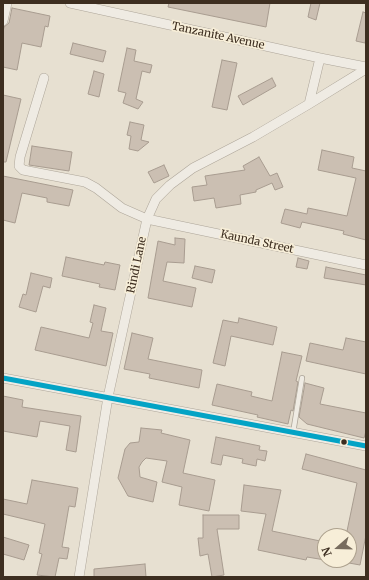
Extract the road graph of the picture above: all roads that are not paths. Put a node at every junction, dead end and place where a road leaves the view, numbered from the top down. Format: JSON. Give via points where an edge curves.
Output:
{"nodes":[{"id":1,"x":7,"y":3,"type":"edge"},
{"id":2,"x":70,"y":3,"type":"edge"},
{"id":3,"x":3,"y":20,"type":"edge"},
{"id":4,"x":320,"y":58,"type":"junction"},
{"id":5,"x":366,"y":68,"type":"edge"},
{"id":6,"x":44,"y":78,"type":"dead end"},
{"id":7,"x":309,"y":104,"type":"junction"},
{"id":8,"x":147,"y":219,"type":"junction"},
{"id":9,"x":366,"y":265,"type":"edge"},
{"id":10,"x":3,"y":378,"type":"edge"},
{"id":11,"x":302,"y":378,"type":"dead end"},
{"id":12,"x":108,"y":397,"type":"junction"},
{"id":13,"x":293,"y":433,"type":"junction"},
{"id":14,"x":366,"y":446,"type":"edge"},
{"id":15,"x":79,"y":577,"type":"edge"}],
"edges":[{"from":1,"to":3,"type":"street"},
{"from":2,"to":4,"type":"street","name":"Tanzanite Avenue"},
{"from":4,"to":5,"type":"street","name":"Tanzanite Avenue"},
{"from":4,"to":7,"type":"street"},
{"from":5,"to":7,"type":"street","name":"Rindi Lane"},
{"from":6,"to":8,"type":"street","name":"Kaunda Street","via":[[19,166],[27,171],[85,182],[122,208]]},
{"from":7,"to":8,"type":"street","name":"Rindi Lane","via":[[193,168],[156,199]]},
{"from":8,"to":9,"type":"street","name":"Kaunda Street"},
{"from":8,"to":12,"type":"street","name":"Rindi Lane"},
{"from":10,"to":12,"type":"street"},
{"from":11,"to":13,"type":"lane"},
{"from":12,"to":13,"type":"street"},
{"from":12,"to":15,"type":"street","name":"Rindi Lane"},
{"from":13,"to":14,"type":"street"}]}
